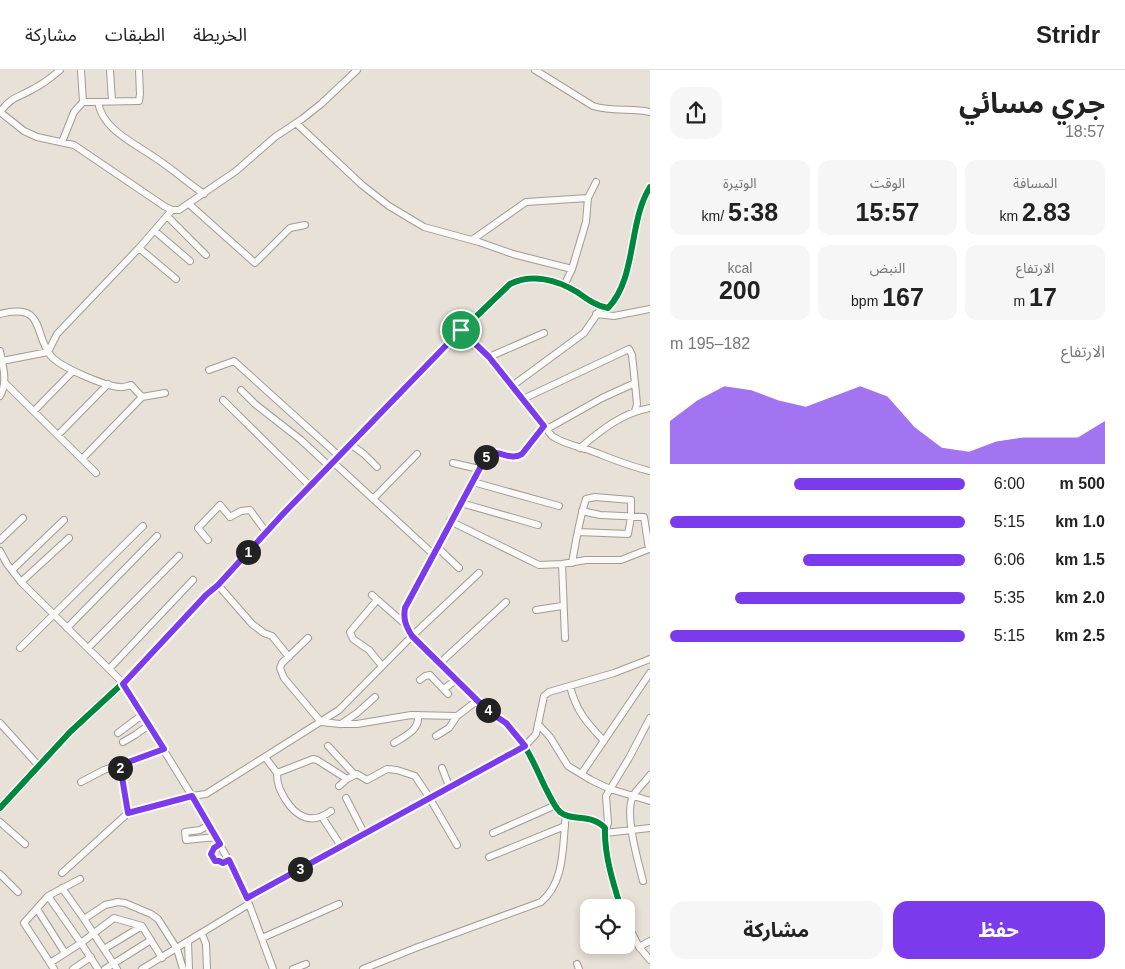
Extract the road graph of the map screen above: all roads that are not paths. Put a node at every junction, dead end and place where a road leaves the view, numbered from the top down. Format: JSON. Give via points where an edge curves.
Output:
{"nodes":[{"id":1,"x":60,"y":70,"type":"edge"},
{"id":2,"x":81,"y":70,"type":"edge"},
{"id":3,"x":110,"y":70,"type":"edge"},
{"id":4,"x":139,"y":70,"type":"edge"},
{"id":5,"x":357,"y":70,"type":"edge"},
{"id":6,"x":540,"y":71,"type":"edge"},
{"id":7,"x":83,"y":102,"type":"junction"},
{"id":8,"x":98,"y":102,"type":"junction"},
{"id":9,"x":112,"y":102,"type":"junction"},
{"id":10,"x":0,"y":112,"type":"edge"},
{"id":11,"x":650,"y":112,"type":"edge"},
{"id":12,"x":296,"y":123,"type":"junction"},
{"id":13,"x":62,"y":142,"type":"junction"},
{"id":14,"x":596,"y":182,"type":"dead end"},
{"id":15,"x":650,"y":187,"type":"edge"},
{"id":16,"x":204,"y":194,"type":"junction"},
{"id":17,"x":588,"y":198,"type":"junction"},
{"id":18,"x":189,"y":204,"type":"junction"},
{"id":19,"x":172,"y":210,"type":"junction"},
{"id":20,"x":167,"y":216,"type":"junction"},
{"id":21,"x":305,"y":224,"type":"dead end"},
{"id":22,"x":154,"y":231,"type":"junction"},
{"id":23,"x":472,"y":240,"type":"junction"},
{"id":24,"x":139,"y":248,"type":"junction"},
{"id":25,"x":206,"y":254,"type":"dead end"},
{"id":26,"x":190,"y":261,"type":"dead end"},
{"id":27,"x":572,"y":268,"type":"junction"},
{"id":28,"x":176,"y":280,"type":"dead end"},
{"id":29,"x":564,"y":286,"type":"junction"},
{"id":30,"x":602,"y":307,"type":"junction"},
{"id":31,"x":650,"y":308,"type":"edge"},
{"id":32,"x":0,"y":314,"type":"edge"},
{"id":33,"x":596,"y":314,"type":"junction"},
{"id":34,"x":461,"y":330,"type":"junction"},
{"id":35,"x":544,"y":333,"type":"dead end"},
{"id":36,"x":0,"y":351,"type":"edge"},
{"id":37,"x":48,"y":352,"type":"junction"},
{"id":38,"x":489,"y":357,"type":"junction"},
{"id":39,"x":2,"y":361,"type":"junction"},
{"id":40,"x":73,"y":370,"type":"junction"},
{"id":41,"x":209,"y":370,"type":"dead end"},
{"id":42,"x":4,"y":382,"type":"junction"},
{"id":43,"x":635,"y":383,"type":"junction"},
{"id":44,"x":108,"y":384,"type":"junction"},
{"id":45,"x":512,"y":386,"type":"junction"},
{"id":46,"x":241,"y":390,"type":"dead end"},
{"id":47,"x":165,"y":393,"type":"dead end"},
{"id":48,"x":0,"y":396,"type":"edge"},
{"id":49,"x":142,"y":398,"type":"junction"},
{"id":50,"x":523,"y":399,"type":"junction"},
{"id":51,"x":223,"y":400,"type":"dead end"},
{"id":52,"x":650,"y":408,"type":"edge"},
{"id":53,"x":34,"y":411,"type":"junction"},
{"id":54,"x":635,"y":411,"type":"junction"},
{"id":55,"x":546,"y":427,"type":"junction"},
{"id":56,"x":58,"y":435,"type":"junction"},
{"id":57,"x":350,"y":444,"type":"junction"},
{"id":58,"x":580,"y":448,"type":"junction"},
{"id":59,"x":417,"y":454,"type":"dead end"},
{"id":60,"x":339,"y":456,"type":"junction"},
{"id":61,"x":82,"y":459,"type":"junction"},
{"id":62,"x":453,"y":463,"type":"dead end"},
{"id":63,"x":331,"y":464,"type":"junction"},
{"id":64,"x":377,"y":467,"type":"dead end"},
{"id":65,"x":479,"y":469,"type":"junction"},
{"id":66,"x":650,"y":471,"type":"edge"},
{"id":67,"x":96,"y":473,"type":"dead end"},
{"id":68,"x":473,"y":482,"type":"junction"},
{"id":69,"x":310,"y":486,"type":"junction"},
{"id":70,"x":372,"y":499,"type":"junction"},
{"id":71,"x":461,"y":503,"type":"junction"},
{"id":72,"x":559,"y":506,"type":"dead end"},
{"id":73,"x":582,"y":511,"type":"junction"},
{"id":74,"x":647,"y":516,"type":"edge"},
{"id":75,"x":631,"y":517,"type":"junction"},
{"id":76,"x":23,"y":518,"type":"dead end"},
{"id":77,"x":64,"y":520,"type":"dead end"},
{"id":78,"x":450,"y":521,"type":"junction"},
{"id":79,"x":538,"y":525,"type":"dead end"},
{"id":80,"x":143,"y":526,"type":"dead end"},
{"id":81,"x":266,"y":532,"type":"junction"},
{"id":82,"x":578,"y":532,"type":"junction"},
{"id":83,"x":157,"y":536,"type":"dead end"},
{"id":84,"x":69,"y":538,"type":"dead end"},
{"id":85,"x":0,"y":540,"type":"edge"},
{"id":86,"x":208,"y":540,"type":"dead end"},
{"id":87,"x":437,"y":547,"type":"junction"},
{"id":88,"x":650,"y":549,"type":"edge"},
{"id":89,"x":0,"y":551,"type":"edge"},
{"id":90,"x":433,"y":554,"type":"junction"},
{"id":91,"x":179,"y":556,"type":"dead end"},
{"id":92,"x":572,"y":562,"type":"junction"},
{"id":93,"x":562,"y":564,"type":"junction"},
{"id":94,"x":459,"y":568,"type":"dead end"},
{"id":95,"x":12,"y":570,"type":"junction"},
{"id":96,"x":479,"y":573,"type":"dead end"},
{"id":97,"x":193,"y":580,"type":"dead end"},
{"id":98,"x":21,"y":582,"type":"junction"},
{"id":99,"x":218,"y":585,"type":"junction"},
{"id":100,"x":506,"y":602,"type":"dead end"},
{"id":101,"x":562,"y":606,"type":"junction"},
{"id":102,"x":536,"y":610,"type":"dead end"},
{"id":103,"x":53,"y":614,"type":"junction"},
{"id":104,"x":405,"y":624,"type":"junction"},
{"id":105,"x":67,"y":628,"type":"junction"},
{"id":106,"x":412,"y":636,"type":"junction"},
{"id":107,"x":308,"y":638,"type":"dead end"},
{"id":108,"x":564,"y":638,"type":"dead end"},
{"id":109,"x":20,"y":648,"type":"dead end"},
{"id":110,"x":88,"y":648,"type":"junction"},
{"id":111,"x":289,"y":656,"type":"junction"},
{"id":112,"x":650,"y":659,"type":"edge"},
{"id":113,"x":440,"y":663,"type":"junction"},
{"id":114,"x":382,"y":666,"type":"junction"},
{"id":115,"x":109,"y":668,"type":"junction"},
{"id":116,"x":650,"y":673,"type":"edge"},
{"id":117,"x":457,"y":679,"type":"junction"},
{"id":118,"x":420,"y":680,"type":"dead end"},
{"id":119,"x":123,"y":684,"type":"junction"},
{"id":120,"x":570,"y":686,"type":"junction"},
{"id":121,"x":375,"y":696,"type":"dead end"},
{"id":122,"x":478,"y":700,"type":"junction"},
{"id":123,"x":142,"y":715,"type":"junction"},
{"id":124,"x":418,"y":715,"type":"junction"},
{"id":125,"x":457,"y":716,"type":"junction"},
{"id":126,"x":650,"y":718,"type":"edge"},
{"id":127,"x":321,"y":722,"type":"junction"},
{"id":128,"x":0,"y":723,"type":"edge"},
{"id":129,"x":340,"y":724,"type":"junction"},
{"id":130,"x":538,"y":724,"type":"junction"},
{"id":131,"x":149,"y":725,"type":"junction"},
{"id":132,"x":118,"y":733,"type":"dead end"},
{"id":133,"x":436,"y":736,"type":"dead end"},
{"id":134,"x":604,"y":741,"type":"junction"},
{"id":135,"x":123,"y":742,"type":"dead end"},
{"id":136,"x":394,"y":743,"type":"dead end"},
{"id":137,"x":328,"y":746,"type":"dead end"},
{"id":138,"x":525,"y":746,"type":"junction"},
{"id":139,"x":164,"y":749,"type":"junction"},
{"id":140,"x":265,"y":757,"type":"junction"},
{"id":141,"x":120,"y":765,"type":"junction"},
{"id":142,"x":39,"y":766,"type":"junction"},
{"id":143,"x":442,"y":768,"type":"dead end"},
{"id":144,"x":278,"y":773,"type":"junction"},
{"id":145,"x":582,"y":773,"type":"junction"},
{"id":146,"x":354,"y":774,"type":"junction"},
{"id":147,"x":650,"y":775,"type":"edge"},
{"id":148,"x":347,"y":779,"type":"junction"},
{"id":149,"x":81,"y":782,"type":"dead end"},
{"id":150,"x":339,"y":786,"type":"dead end"},
{"id":151,"x":449,"y":786,"type":"junction"},
{"id":152,"x":610,"y":789,"type":"junction"},
{"id":153,"x":192,"y":796,"type":"junction"},
{"id":154,"x":633,"y":796,"type":"junction"},
{"id":155,"x":429,"y":797,"type":"junction"},
{"id":156,"x":346,"y":798,"type":"dead end"},
{"id":157,"x":650,"y":801,"type":"edge"},
{"id":158,"x":556,"y":805,"type":"junction"},
{"id":159,"x":0,"y":808,"type":"edge"},
{"id":160,"x":330,"y":811,"type":"dead end"},
{"id":161,"x":128,"y":813,"type":"junction"},
{"id":162,"x":566,"y":815,"type":"junction"},
{"id":163,"x":322,"y":817,"type":"junction"},
{"id":164,"x":0,"y":822,"type":"edge"},
{"id":165,"x":209,"y":825,"type":"junction"},
{"id":166,"x":565,"y":826,"type":"junction"},
{"id":167,"x":650,"y":828,"type":"edge"},
{"id":168,"x":632,"y":830,"type":"junction"},
{"id":169,"x":364,"y":833,"type":"junction"},
{"id":170,"x":493,"y":833,"type":"dead end"},
{"id":171,"x":605,"y":834,"type":"junction"},
{"id":172,"x":216,"y":837,"type":"junction"},
{"id":173,"x":25,"y":844,"type":"dead end"},
{"id":174,"x":220,"y":844,"type":"junction"},
{"id":175,"x":457,"y":845,"type":"dead end"},
{"id":176,"x":341,"y":846,"type":"junction"},
{"id":177,"x":489,"y":856,"type":"dead end"},
{"id":178,"x":229,"y":860,"type":"junction"},
{"id":179,"x":62,"y":873,"type":"dead end"},
{"id":180,"x":0,"y":874,"type":"edge"},
{"id":181,"x":80,"y":879,"type":"dead end"},
{"id":182,"x":643,"y":881,"type":"dead end"},
{"id":183,"x":62,"y":888,"type":"junction"},
{"id":184,"x":18,"y":892,"type":"dead end"},
{"id":185,"x":48,"y":896,"type":"junction"},
{"id":186,"x":618,"y":899,"type":"edge"},
{"id":187,"x":248,"y":901,"type":"junction"},
{"id":188,"x":339,"y":904,"type":"dead end"},
{"id":189,"x":37,"y":909,"type":"junction"},
{"id":190,"x":84,"y":919,"type":"junction"},
{"id":191,"x":142,"y":926,"type":"junction"},
{"id":192,"x":93,"y":933,"type":"junction"},
{"id":193,"x":202,"y":934,"type":"junction"},
{"id":194,"x":262,"y":938,"type":"junction"},
{"id":195,"x":635,"y":939,"type":"edge"},
{"id":196,"x":151,"y":940,"type":"junction"},
{"id":197,"x":188,"y":942,"type":"junction"},
{"id":198,"x":650,"y":942,"type":"edge"},
{"id":199,"x":80,"y":944,"type":"junction"},
{"id":200,"x":639,"y":947,"type":"junction"},
{"id":201,"x":104,"y":949,"type":"junction"},
{"id":202,"x":177,"y":949,"type":"junction"},
{"id":203,"x":66,"y":953,"type":"junction"},
{"id":204,"x":91,"y":957,"type":"junction"},
{"id":205,"x":162,"y":958,"type":"junction"},
{"id":206,"x":650,"y":960,"type":"edge"},
{"id":207,"x":306,"y":964,"type":"dead end"},
{"id":208,"x":52,"y":966,"type":"edge"},
{"id":209,"x":116,"y":966,"type":"edge"},
{"id":210,"x":73,"y":969,"type":"edge"},
{"id":211,"x":98,"y":969,"type":"edge"},
{"id":212,"x":105,"y":969,"type":"edge"},
{"id":213,"x":142,"y":969,"type":"edge"},
{"id":214,"x":183,"y":969,"type":"edge"},
{"id":215,"x":189,"y":969,"type":"edge"},
{"id":216,"x":207,"y":969,"type":"edge"},
{"id":217,"x":273,"y":969,"type":"edge"},
{"id":218,"x":293,"y":969,"type":"edge"},
{"id":219,"x":363,"y":969,"type":"edge"}],
"edges":[{"from":1,"to":10,"type":"street","via":[[32,90],[16,96]]},
{"from":2,"to":7,"type":"street"},
{"from":3,"to":9,"type":"street"},
{"from":4,"to":9,"type":"street","via":[[139,101]]},
{"from":5,"to":12,"type":"street"},
{"from":6,"to":11,"type":"street","via":[[602,110]]},
{"from":7,"to":8,"type":"street"},
{"from":7,"to":13,"type":"street","via":[[74,112]]},
{"from":8,"to":9,"type":"street"},
{"from":8,"to":16,"type":"street","via":[[107,121],[122,136]]},
{"from":10,"to":13,"type":"street","via":[[24,131]]},
{"from":12,"to":16,"type":"street"},
{"from":12,"to":23,"type":"street","via":[[340,166],[389,206],[424,227]]},
{"from":13,"to":19,"type":"street","via":[[74,145]]},
{"from":14,"to":17,"type":"street"},
{"from":15,"to":30,"type":"street","via":[[641,202],[620,291],[608,308]]},
{"from":16,"to":18,"type":"street"},
{"from":17,"to":23,"type":"street","via":[[526,202]]},
{"from":17,"to":27,"type":"street","via":[[586,222]]},
{"from":18,"to":19,"type":"street"},
{"from":18,"to":21,"type":"street","via":[[255,263],[290,228]]},
{"from":19,"to":20,"type":"street"},
{"from":20,"to":22,"type":"street"},
{"from":20,"to":25,"type":"street"},
{"from":22,"to":24,"type":"street"},
{"from":22,"to":26,"type":"street"},
{"from":23,"to":27,"type":"street"},
{"from":24,"to":28,"type":"street"},
{"from":24,"to":37,"type":"street","via":[[57,334]]},
{"from":27,"to":29,"type":"street"},
{"from":29,"to":30,"type":"street"},
{"from":29,"to":34,"type":"street","via":[[539,278],[519,280],[510,284]]},
{"from":30,"to":33,"type":"street"},
{"from":31,"to":33,"type":"street","via":[[614,316]]},
{"from":32,"to":37,"type":"street","via":[[19,311],[33,318]]},
{"from":33,"to":45,"type":"street","via":[[584,333]]},
{"from":34,"to":38,"type":"street"},
{"from":34,"to":57,"type":"street"},
{"from":35,"to":38,"type":"street"},
{"from":36,"to":39,"type":"street"},
{"from":37,"to":39,"type":"street"},
{"from":37,"to":40,"type":"street","via":[[57,362]]},
{"from":38,"to":45,"type":"street"},
{"from":39,"to":42,"type":"street"},
{"from":40,"to":44,"type":"street"},
{"from":40,"to":53,"type":"street"},
{"from":41,"to":60,"type":"street","via":[[234,361]]},
{"from":42,"to":48,"type":"street","via":[[5,388]]},
{"from":42,"to":53,"type":"street"},
{"from":43,"to":50,"type":"street","via":[[629,349]]},
{"from":43,"to":54,"type":"street"},
{"from":43,"to":55,"type":"street"},
{"from":44,"to":49,"type":"street","via":[[121,388],[131,385]]},
{"from":44,"to":56,"type":"street"},
{"from":45,"to":50,"type":"street"},
{"from":46,"to":63,"type":"street"},
{"from":47,"to":49,"type":"street"},
{"from":49,"to":61,"type":"street"},
{"from":50,"to":55,"type":"street"},
{"from":51,"to":69,"type":"street"},
{"from":52,"to":54,"type":"street"},
{"from":53,"to":56,"type":"street"},
{"from":54,"to":58,"type":"street","via":[[603,428]]},
{"from":55,"to":58,"type":"street","via":[[561,442]]},
{"from":55,"to":65,"type":"street","via":[[518,457],[490,453]]},
{"from":56,"to":61,"type":"street"},
{"from":57,"to":60,"type":"street"},
{"from":57,"to":64,"type":"street"},
{"from":58,"to":66,"type":"street"},
{"from":59,"to":70,"type":"street"},
{"from":60,"to":63,"type":"street"},
{"from":61,"to":67,"type":"street"},
{"from":62,"to":65,"type":"street"},
{"from":63,"to":69,"type":"street"},
{"from":63,"to":70,"type":"street"},
{"from":65,"to":68,"type":"street"},
{"from":68,"to":71,"type":"street"},
{"from":68,"to":72,"type":"street"},
{"from":69,"to":81,"type":"street"},
{"from":70,"to":90,"type":"street"},
{"from":71,"to":78,"type":"street"},
{"from":71,"to":79,"type":"street"},
{"from":73,"to":75,"type":"street","via":[[600,516]]},
{"from":73,"to":75,"type":"street","via":[[586,499],[631,500]]},
{"from":73,"to":82,"type":"street"},
{"from":74,"to":75,"type":"street"},
{"from":74,"to":88,"type":"street"},
{"from":75,"to":82,"type":"street","via":[[628,534]]},
{"from":76,"to":85,"type":"street"},
{"from":77,"to":95,"type":"street"},
{"from":78,"to":87,"type":"street"},
{"from":78,"to":93,"type":"street","via":[[539,565]]},
{"from":80,"to":103,"type":"street"},
{"from":81,"to":86,"type":"street","via":[[250,510],[230,517],[220,505],[198,528]]},
{"from":81,"to":99,"type":"street"},
{"from":82,"to":92,"type":"street"},
{"from":83,"to":105,"type":"street"},
{"from":84,"to":98,"type":"street"},
{"from":87,"to":90,"type":"street"},
{"from":87,"to":94,"type":"street"},
{"from":88,"to":92,"type":"street","via":[[621,560]]},
{"from":89,"to":95,"type":"street"},
{"from":90,"to":104,"type":"street","via":[[405,608]]},
{"from":91,"to":110,"type":"street"},
{"from":92,"to":93,"type":"street"},
{"from":93,"to":101,"type":"street"},
{"from":95,"to":98,"type":"street"},
{"from":96,"to":106,"type":"street"},
{"from":97,"to":115,"type":"street"},
{"from":98,"to":103,"type":"street"},
{"from":99,"to":111,"type":"street","via":[[252,624],[272,636]]},
{"from":99,"to":119,"type":"street"},
{"from":100,"to":113,"type":"street"},
{"from":101,"to":102,"type":"street"},
{"from":101,"to":108,"type":"street"},
{"from":103,"to":105,"type":"street"},
{"from":103,"to":109,"type":"street"},
{"from":104,"to":106,"type":"street"},
{"from":104,"to":114,"type":"street","via":[[374,597],[350,632],[353,640],[369,650]]},
{"from":105,"to":110,"type":"street"},
{"from":106,"to":113,"type":"street"},
{"from":106,"to":114,"type":"street"},
{"from":107,"to":111,"type":"street"},
{"from":110,"to":115,"type":"street"},
{"from":111,"to":127,"type":"street","via":[[280,668],[282,674]]},
{"from":112,"to":120,"type":"street"},
{"from":113,"to":117,"type":"street"},
{"from":114,"to":127,"type":"street","via":[[338,710]]},
{"from":115,"to":119,"type":"street"},
{"from":116,"to":134,"type":"street"},
{"from":117,"to":118,"type":"street","via":[[446,692],[430,675]]},
{"from":117,"to":122,"type":"street"},
{"from":119,"to":123,"type":"street"},
{"from":119,"to":142,"type":"street","via":[[70,732]]},
{"from":120,"to":130,"type":"street","via":[[544,696]]},
{"from":120,"to":134,"type":"street","via":[[574,702],[586,723]]},
{"from":121,"to":129,"type":"street","via":[[358,713]]},
{"from":122,"to":125,"type":"street"},
{"from":122,"to":138,"type":"street","via":[[506,723]]},
{"from":123,"to":131,"type":"street"},
{"from":123,"to":132,"type":"street"},
{"from":124,"to":125,"type":"street"},
{"from":124,"to":129,"type":"street"},
{"from":124,"to":136,"type":"street","via":[[416,728]]},
{"from":125,"to":133,"type":"street","via":[[449,728]]},
{"from":126,"to":152,"type":"street"},
{"from":127,"to":129,"type":"street"},
{"from":127,"to":140,"type":"street"},
{"from":128,"to":142,"type":"street"},
{"from":130,"to":138,"type":"street","via":[[536,734]]},
{"from":130,"to":145,"type":"street","via":[[568,766]]},
{"from":131,"to":135,"type":"street"},
{"from":131,"to":139,"type":"street"},
{"from":134,"to":145,"type":"street"},
{"from":137,"to":146,"type":"street"},
{"from":138,"to":151,"type":"street"},
{"from":138,"to":158,"type":"street"},
{"from":139,"to":141,"type":"street"},
{"from":139,"to":153,"type":"street"},
{"from":140,"to":144,"type":"street"},
{"from":140,"to":153,"type":"street","via":[[206,794]]},
{"from":141,"to":149,"type":"street"},
{"from":141,"to":161,"type":"street"},
{"from":142,"to":159,"type":"street"},
{"from":143,"to":151,"type":"street"},
{"from":144,"to":148,"type":"street","via":[[313,759]]},
{"from":144,"to":163,"type":"street","via":[[280,791],[296,814]]},
{"from":145,"to":152,"type":"street"},
{"from":146,"to":148,"type":"street"},
{"from":146,"to":155,"type":"street","via":[[367,780],[387,770],[408,773],[415,776]]},
{"from":147,"to":154,"type":"street"},
{"from":148,"to":150,"type":"street"},
{"from":151,"to":155,"type":"street"},
{"from":152,"to":154,"type":"street"},
{"from":152,"to":171,"type":"street","via":[[606,796],[608,823]]},
{"from":153,"to":161,"type":"street"},
{"from":153,"to":165,"type":"street"},
{"from":154,"to":157,"type":"street"},
{"from":154,"to":168,"type":"street","via":[[630,804]]},
{"from":155,"to":169,"type":"street"},
{"from":155,"to":175,"type":"street"},
{"from":156,"to":169,"type":"street"},
{"from":158,"to":162,"type":"street"},
{"from":158,"to":170,"type":"street"},
{"from":160,"to":163,"type":"street"},
{"from":161,"to":179,"type":"street"},
{"from":162,"to":166,"type":"street"},
{"from":162,"to":171,"type":"street","via":[[600,822]]},
{"from":163,"to":176,"type":"street"},
{"from":164,"to":173,"type":"street"},
{"from":165,"to":172,"type":"street"},
{"from":165,"to":172,"type":"street","via":[[185,832],[186,840]]},
{"from":166,"to":177,"type":"street"},
{"from":166,"to":219,"type":"street","via":[[562,861],[550,894],[541,902]]},
{"from":167,"to":168,"type":"street"},
{"from":168,"to":171,"type":"street"},
{"from":168,"to":182,"type":"street"},
{"from":169,"to":176,"type":"street"},
{"from":171,"to":186,"type":"street"},
{"from":172,"to":174,"type":"street"},
{"from":174,"to":178,"type":"street"},
{"from":174,"to":178,"type":"street","via":[[214,848],[212,858],[223,863]]},
{"from":176,"to":187,"type":"street"},
{"from":178,"to":187,"type":"street"},
{"from":180,"to":184,"type":"street"},
{"from":181,"to":183,"type":"street"},
{"from":183,"to":185,"type":"street"},
{"from":183,"to":190,"type":"street"},
{"from":185,"to":189,"type":"street"},
{"from":185,"to":199,"type":"street"},
{"from":187,"to":193,"type":"street"},
{"from":187,"to":194,"type":"street"},
{"from":188,"to":194,"type":"street"},
{"from":189,"to":203,"type":"street"},
{"from":189,"to":208,"type":"street","via":[[24,923]]},
{"from":190,"to":192,"type":"street"},
{"from":190,"to":202,"type":"street","via":[[105,905],[124,903],[158,920]]},
{"from":191,"to":192,"type":"street","via":[[114,918]]},
{"from":191,"to":196,"type":"street"},
{"from":191,"to":201,"type":"street"},
{"from":192,"to":199,"type":"street"},
{"from":192,"to":201,"type":"street"},
{"from":193,"to":197,"type":"street"},
{"from":193,"to":216,"type":"street","via":[[206,944]]},
{"from":194,"to":217,"type":"street"},
{"from":195,"to":200,"type":"street"},
{"from":196,"to":205,"type":"street"},
{"from":196,"to":209,"type":"street"},
{"from":197,"to":202,"type":"street"},
{"from":197,"to":215,"type":"street"},
{"from":198,"to":200,"type":"street"},
{"from":199,"to":203,"type":"street"},
{"from":199,"to":204,"type":"street"},
{"from":200,"to":206,"type":"street"},
{"from":201,"to":209,"type":"street"},
{"from":202,"to":205,"type":"street"},
{"from":202,"to":214,"type":"street"},
{"from":203,"to":208,"type":"street"},
{"from":204,"to":210,"type":"street"},
{"from":204,"to":211,"type":"street"},
{"from":205,"to":213,"type":"street"},
{"from":207,"to":218,"type":"street"},
{"from":209,"to":212,"type":"street"}]}
